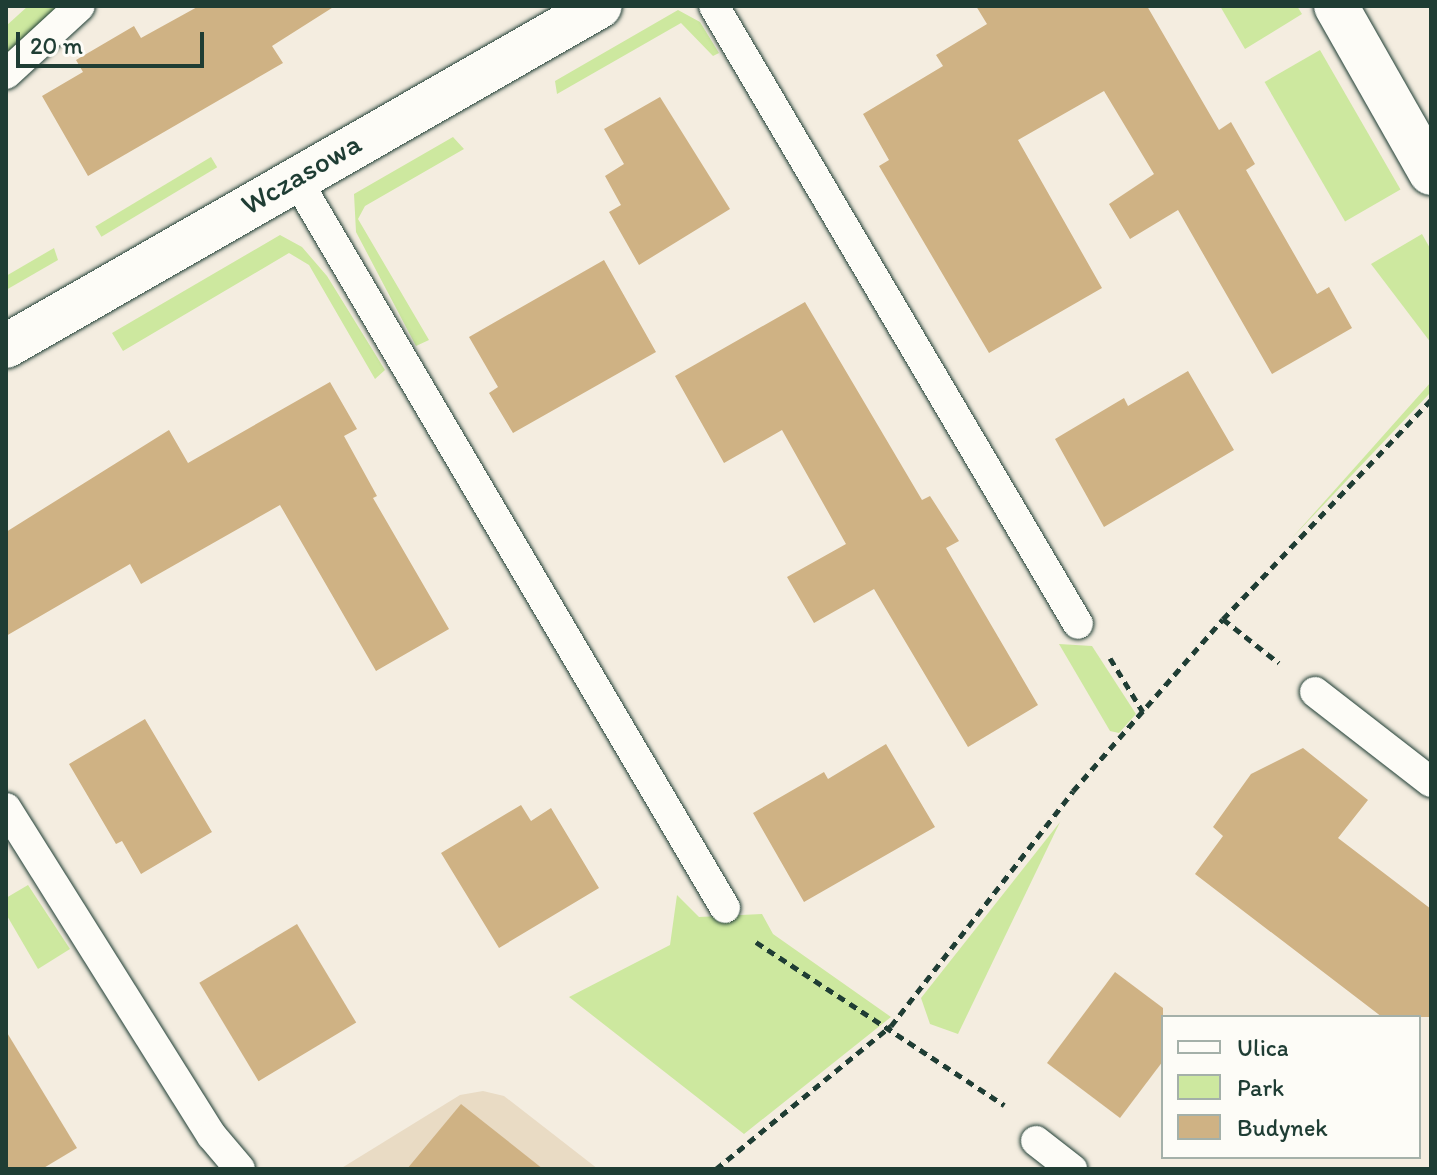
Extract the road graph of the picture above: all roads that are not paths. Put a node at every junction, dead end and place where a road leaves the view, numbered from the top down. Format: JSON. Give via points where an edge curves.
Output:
{"nodes":[{"id":1,"x":80,"y":6,"type":"edge"},
{"id":2,"x":600,"y":6,"type":"edge"},
{"id":3,"x":714,"y":6,"type":"edge"},
{"id":4,"x":1336,"y":6,"type":"edge"},
{"id":5,"x":6,"y":74,"type":"edge"},
{"id":6,"x":1431,"y":173,"type":"edge"},
{"id":7,"x":295,"y":177,"type":"junction"},
{"id":8,"x":6,"y":346,"type":"edge"},
{"id":9,"x":1078,"y":624,"type":"road end"},
{"id":10,"x":1315,"y":692,"type":"road end"},
{"id":11,"x":1431,"y":782,"type":"edge"},
{"id":12,"x":6,"y":808,"type":"edge"},
{"id":13,"x":725,"y":908,"type":"road end"},
{"id":14,"x":1036,"y":1141,"type":"road end"},
{"id":15,"x":240,"y":1169,"type":"edge"},
{"id":16,"x":1072,"y":1169,"type":"edge"}],
"edges":[{"from":1,"to":5,"type":"lane"},
{"from":2,"to":7,"type":"street","name":"Wczasowa"},
{"from":3,"to":9,"type":"lane"},
{"from":4,"to":6,"type":"street"},
{"from":7,"to":8,"type":"street","name":"Wczasowa"},
{"from":7,"to":13,"type":"lane"},
{"from":10,"to":11,"type":"lane"},
{"from":12,"to":15,"type":"lane","via":[[212,1136]]},
{"from":14,"to":16,"type":"lane"}]}
